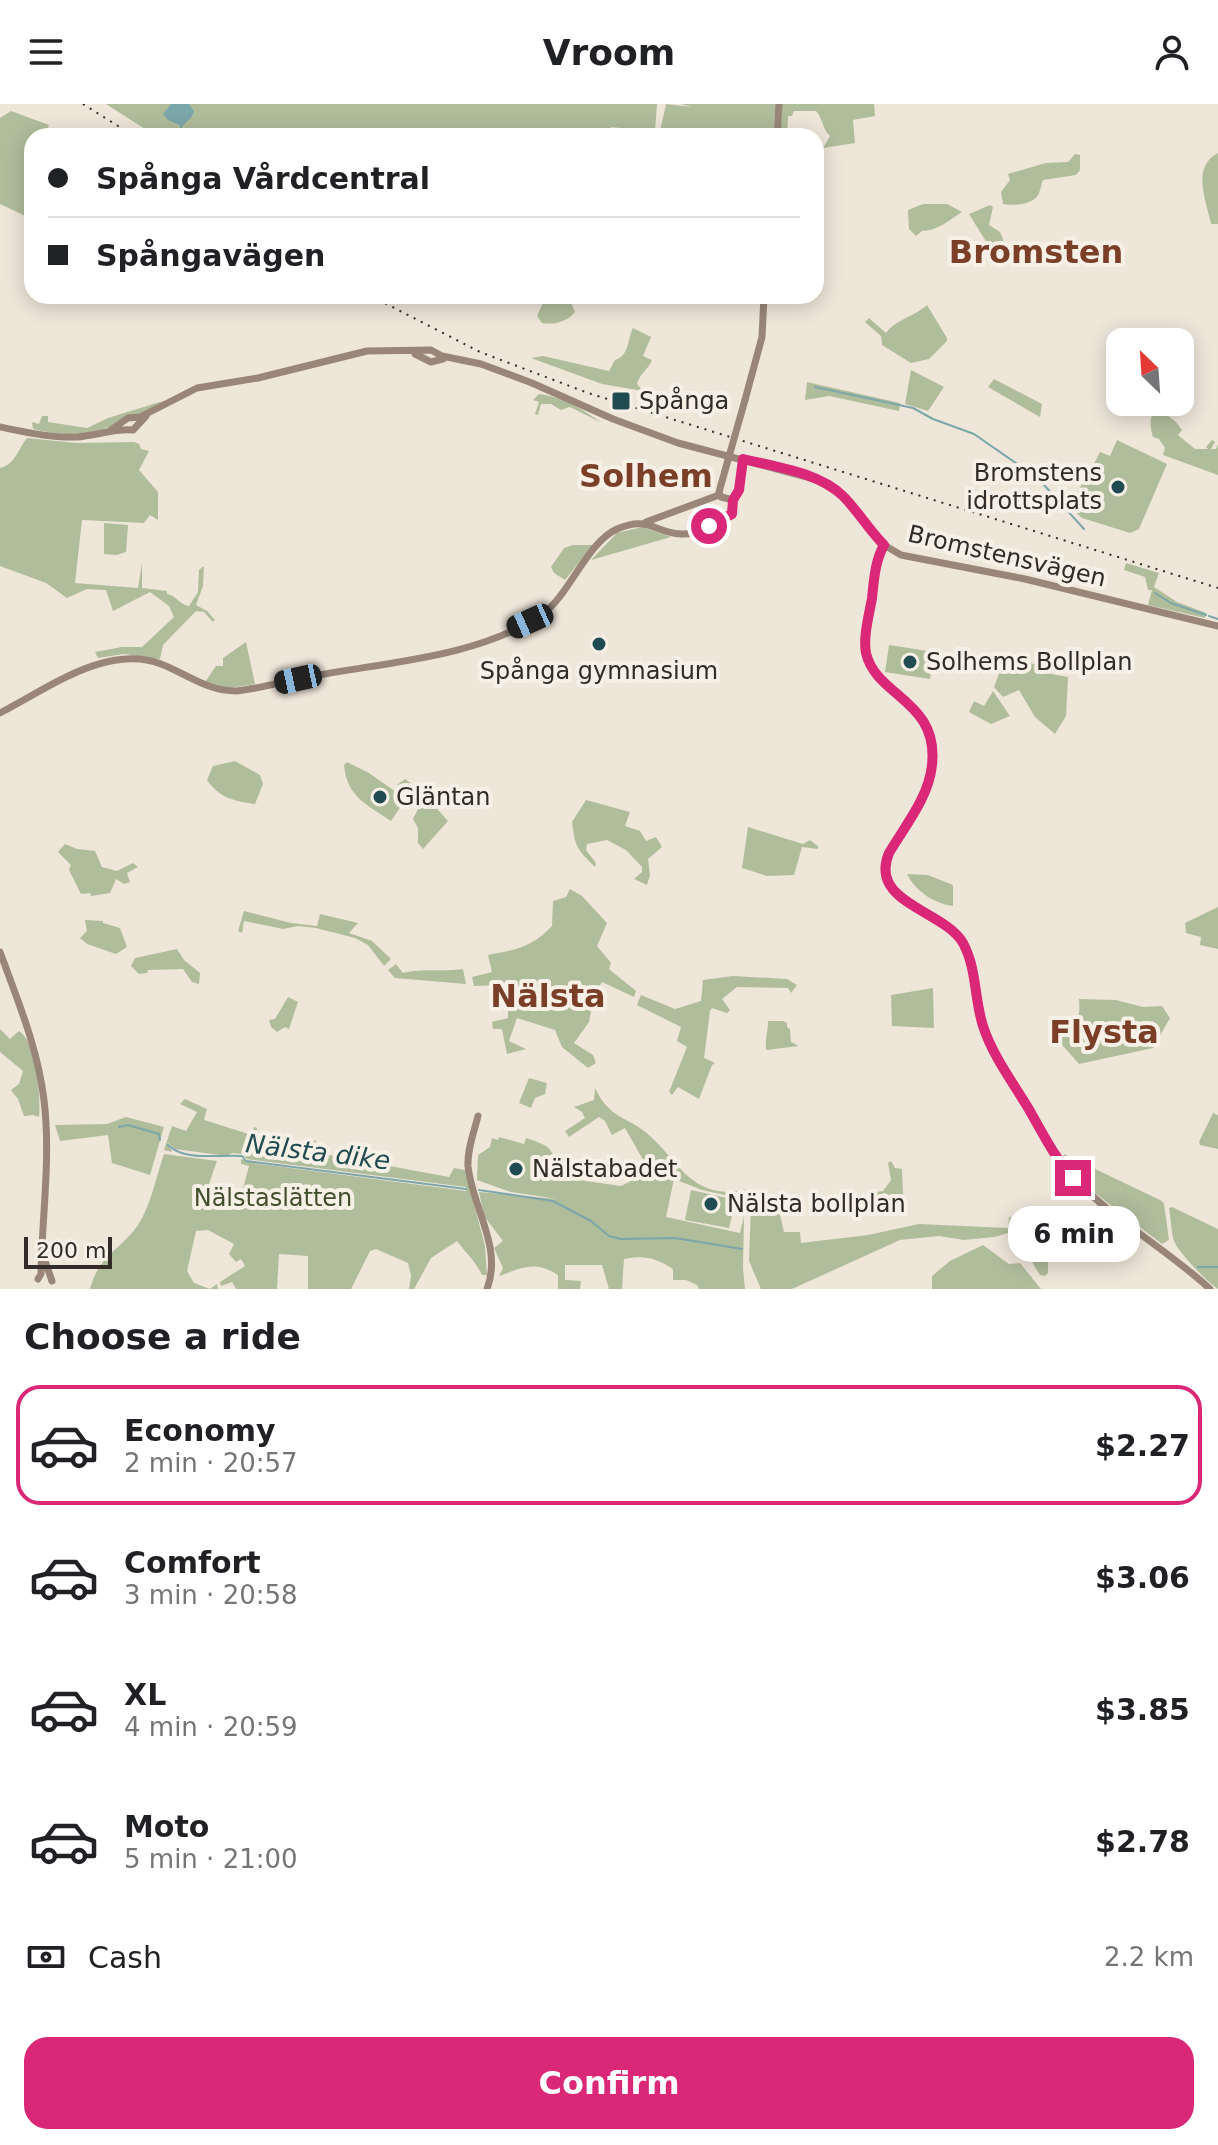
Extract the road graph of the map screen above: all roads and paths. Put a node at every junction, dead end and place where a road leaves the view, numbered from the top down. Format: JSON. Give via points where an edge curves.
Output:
{"nodes":[{"id":1,"x":779,"y":108,"type":"edge"},
{"id":2,"x":778,"y":128,"type":"edge"},
{"id":3,"x":763,"y":304,"type":"edge"},
{"id":4,"x":0,"y":427,"type":"edge"},
{"id":5,"x":743,"y":459,"type":"junction"},
{"id":6,"x":720,"y":492,"type":"junction"},
{"id":7,"x":733,"y":500,"type":"junction"},
{"id":8,"x":646,"y":522,"type":"junction"},
{"id":9,"x":884,"y":545,"type":"junction"},
{"id":10,"x":1218,"y":626,"type":"edge"},
{"id":11,"x":0,"y":713,"type":"edge"},
{"id":12,"x":0,"y":952,"type":"edge"},
{"id":13,"x":478,"y":1116,"type":"dead end"},
{"id":14,"x":42,"y":1247,"type":"junction"},
{"id":15,"x":38,"y":1279,"type":"junction"},
{"id":16,"x":54,"y":1285,"type":"edge"},
{"id":17,"x":32,"y":1289,"type":"edge"},
{"id":18,"x":487,"y":1289,"type":"edge"},
{"id":19,"x":1210,"y":1289,"type":"edge"}],
"edges":[{"from":1,"to":2,"type":"street"},
{"from":3,"to":6,"type":"street","bridge":true,"via":[[760,347]]},
{"from":4,"to":5,"type":"street","name":"Bromstensvägen","via":[[63,437],[125,425],[133,430],[138,420],[183,393],[217,383],[367,351],[433,350],[436,357],[481,364],[678,443]]},
{"from":5,"to":7,"type":"street"},
{"from":5,"to":9,"type":"street","name":"Bromstensvägen","via":[[833,488]]},
{"from":6,"to":7,"type":"street"},
{"from":6,"to":8,"type":"street"},
{"from":7,"to":8,"type":"street","via":[[732,514],[695,532],[675,533]]},
{"from":8,"to":11,"type":"street","via":[[614,530],[544,613],[475,644],[236,691],[211,688],[146,660],[110,660]]},
{"from":9,"to":10,"type":"street","name":"Bromstensvägen","via":[[910,558],[1025,579]]},
{"from":9,"to":19,"type":"street","via":[[865,651],[878,677],[923,720],[933,754],[929,784],[889,853],[886,878],[896,894],[947,925],[962,942],[976,980],[983,1027],[1066,1170]]},
{"from":12,"to":14,"type":"street","via":[[35,1052],[44,1100]]},
{"from":13,"to":18,"type":"street","via":[[468,1165],[492,1259]]},
{"from":14,"to":15,"type":"street"},
{"from":14,"to":16,"type":"street"},
{"from":15,"to":16,"type":"street","via":[[45,1277]]},
{"from":15,"to":17,"type":"street"}]}
